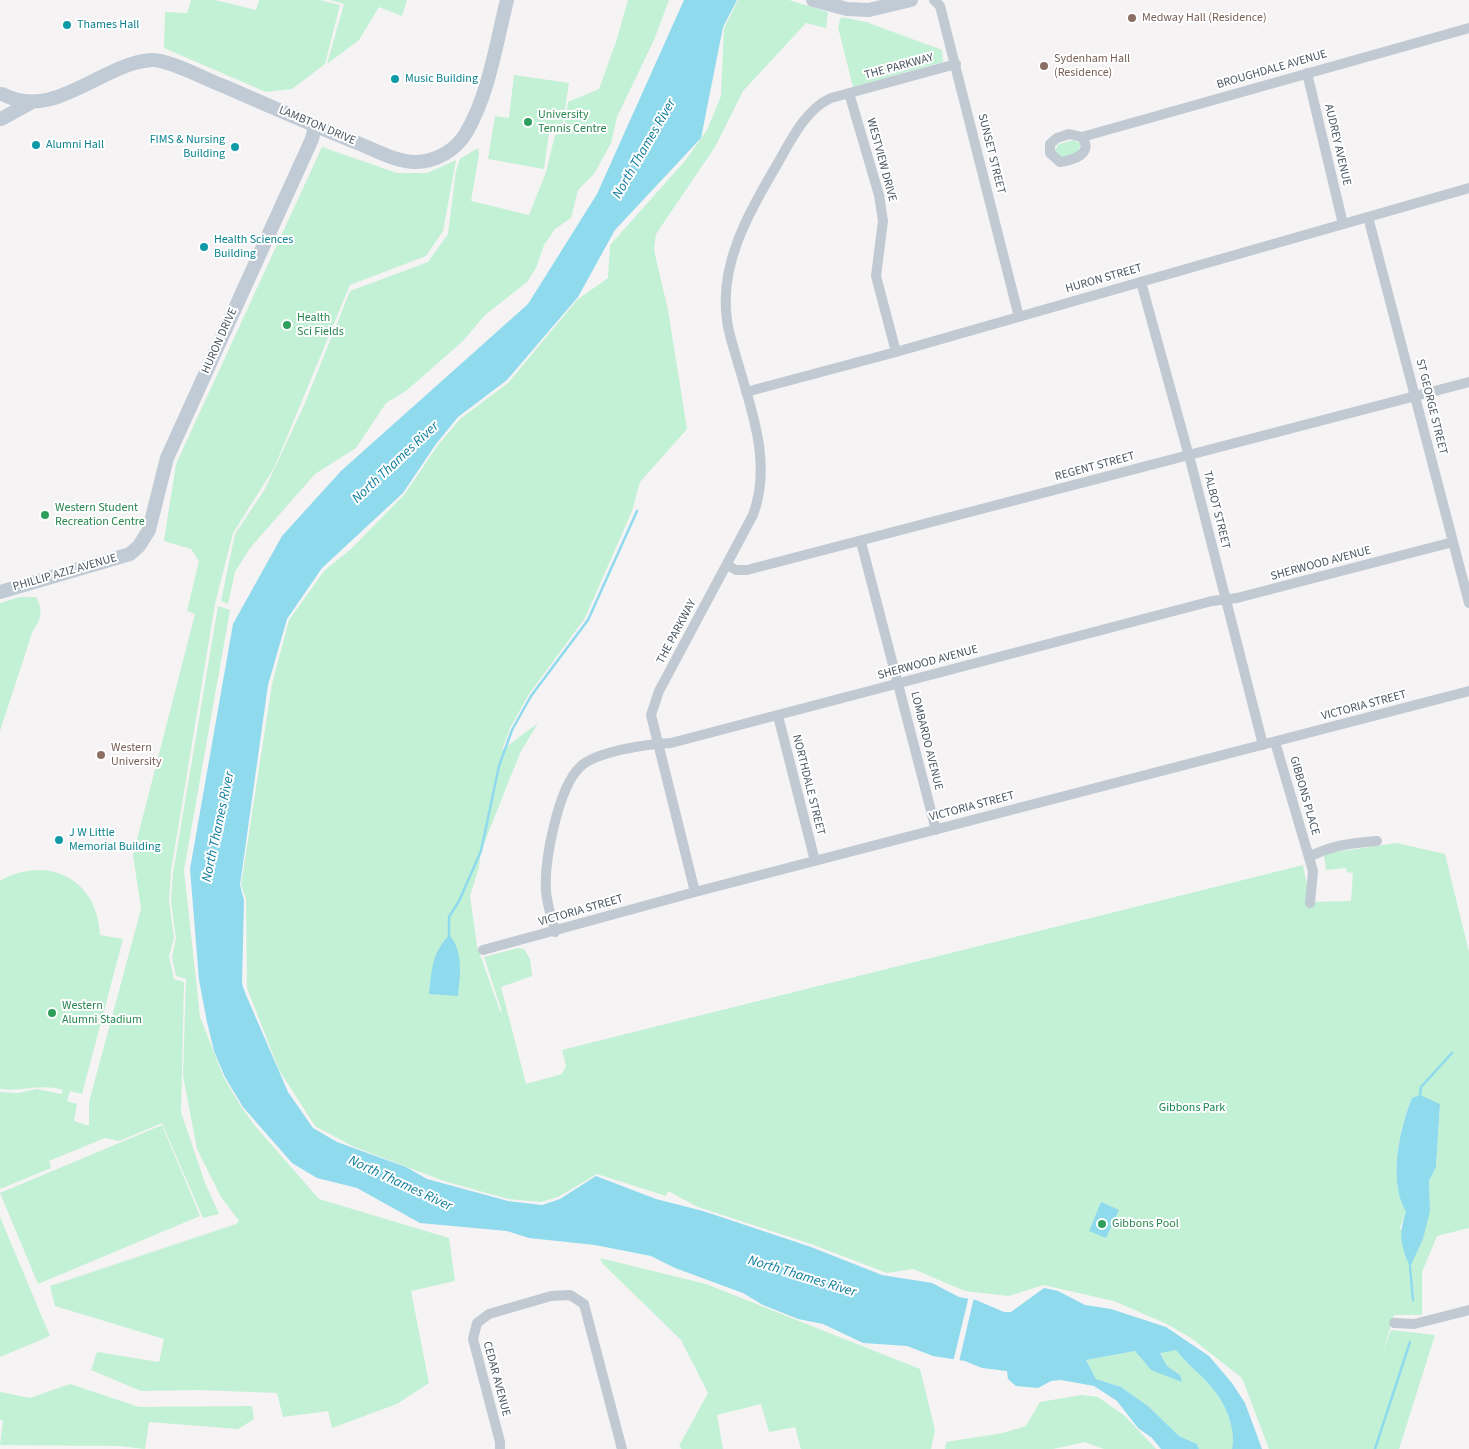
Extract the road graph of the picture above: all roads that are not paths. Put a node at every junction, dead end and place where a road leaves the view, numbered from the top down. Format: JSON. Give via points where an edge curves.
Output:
{"nodes":[{"id":1,"x":507,"y":0,"type":"edge"},
{"id":2,"x":813,"y":0,"type":"edge"},
{"id":3,"x":911,"y":0,"type":"edge"},
{"id":4,"x":934,"y":0,"type":"edge"},
{"id":5,"x":1469,"y":28,"type":"edge"},
{"id":6,"x":956,"y":64,"type":"junction"},
{"id":7,"x":1307,"y":73,"type":"junction"},
{"id":8,"x":1,"y":92,"type":"edge"},
{"id":9,"x":849,"y":93,"type":"junction"},
{"id":10,"x":32,"y":102,"type":"junction"},
{"id":11,"x":0,"y":120,"type":"edge"},
{"id":12,"x":315,"y":127,"type":"junction"},
{"id":13,"x":1082,"y":137,"type":"dead end"},
{"id":14,"x":1469,"y":188,"type":"edge"},
{"id":15,"x":1368,"y":217,"type":"junction"},
{"id":16,"x":1343,"y":224,"type":"junction"},
{"id":17,"x":1141,"y":282,"type":"junction"},
{"id":18,"x":1019,"y":317,"type":"junction"},
{"id":19,"x":896,"y":352,"type":"junction"},
{"id":20,"x":1469,"y":382,"type":"edge"},
{"id":21,"x":746,"y":391,"type":"junction"},
{"id":22,"x":1415,"y":396,"type":"junction"},
{"id":23,"x":1189,"y":455,"type":"junction"},
{"id":24,"x":861,"y":542,"type":"junction"},
{"id":25,"x":1453,"y":542,"type":"junction"},
{"id":26,"x":130,"y":554,"type":"joint"},
{"id":27,"x":727,"y":565,"type":"junction"},
{"id":28,"x":0,"y":592,"type":"edge"},
{"id":29,"x":1226,"y":600,"type":"junction"},
{"id":30,"x":1469,"y":603,"type":"edge"},
{"id":31,"x":899,"y":684,"type":"junction"},
{"id":32,"x":1469,"y":691,"type":"edge"},
{"id":33,"x":778,"y":716,"type":"junction"},
{"id":34,"x":1275,"y":742,"type":"junction"},
{"id":35,"x":657,"y":744,"type":"junction"},
{"id":36,"x":1263,"y":745,"type":"junction"},
{"id":37,"x":936,"y":830,"type":"junction"},
{"id":38,"x":1377,"y":841,"type":"dead end"},
{"id":39,"x":1309,"y":857,"type":"junction"},
{"id":40,"x":815,"y":861,"type":"junction"},
{"id":41,"x":695,"y":892,"type":"junction"},
{"id":42,"x":1310,"y":902,"type":"dead end"},
{"id":43,"x":556,"y":932,"type":"junction"},
{"id":44,"x":482,"y":950,"type":"dead end"},
{"id":45,"x":1469,"y":1310,"type":"edge"},
{"id":46,"x":1394,"y":1323,"type":"dead end"},
{"id":47,"x":500,"y":1449,"type":"edge"},
{"id":48,"x":622,"y":1449,"type":"edge"}],
"edges":[{"from":1,"to":12,"type":"street","name":"LAMBTON DRIVE","via":[[477,109],[453,150],[415,162],[395,158]]},
{"from":2,"to":3,"type":"street","via":[[847,9],[869,10]]},
{"from":4,"to":6,"type":"street","name":"SUNSET STREET","via":[[940,6]]},
{"from":5,"to":7,"type":"street","name":"BROUGHDALE AVENUE"},
{"from":6,"to":9,"type":"street","name":"THE PARKWAY"},
{"from":6,"to":18,"type":"street","name":"SUNSET STREET"},
{"from":7,"to":13,"type":"street","name":"BROUGHDALE AVENUE"},
{"from":7,"to":16,"type":"street","name":"AUDREY AVENUE"},
{"from":8,"to":10,"type":"street","name":"LAMBTON DRIVE","via":[[17,101]]},
{"from":8,"to":11,"type":"street","via":[[4,112]]},
{"from":9,"to":19,"type":"street","name":"WESTVIEW DRIVE","via":[[883,222],[876,276]]},
{"from":9,"to":21,"type":"street","name":"THE PARKWAY","via":[[823,102],[806,119],[772,174],[736,244],[728,270],[726,321]]},
{"from":10,"to":11,"type":"street","name":"LAMBTON DRIVE"},
{"from":10,"to":12,"type":"street","name":"LAMBTON DRIVE","via":[[84,87],[116,70],[153,59]]},
{"from":12,"to":26,"type":"street","name":"HURON DRIVE","via":[[167,458],[149,530]]},
{"from":14,"to":15,"type":"street","name":"HURON STREET"},
{"from":15,"to":16,"type":"street","name":"HURON STREET"},
{"from":15,"to":22,"type":"street","name":"ST GEORGE STREET"},
{"from":16,"to":17,"type":"street","name":"HURON STREET"},
{"from":17,"to":18,"type":"street","name":"HURON STREET"},
{"from":17,"to":23,"type":"street","name":"TALBOT STREET"},
{"from":18,"to":19,"type":"street","name":"HURON STREET"},
{"from":19,"to":21,"type":"street","name":"HURON STREET"},
{"from":20,"to":22,"type":"street","name":"REGENT STREET"},
{"from":21,"to":27,"type":"street","name":"THE PARKWAY","via":[[761,452],[762,477],[753,515]]},
{"from":22,"to":23,"type":"street","name":"REGENT STREET"},
{"from":22,"to":25,"type":"street","name":"ST GEORGE STREET"},
{"from":23,"to":24,"type":"street","name":"REGENT STREET"},
{"from":23,"to":29,"type":"street","name":"TALBOT STREET"},
{"from":24,"to":27,"type":"street","name":"REGENT STREET","via":[[747,570],[736,570]]},
{"from":24,"to":31,"type":"street","name":"LOMBARDO AVENUE"},
{"from":25,"to":29,"type":"street","name":"SHERWOOD AVENUE"},
{"from":25,"to":30,"type":"street","name":"ST GEORGE STREET"},
{"from":26,"to":28,"type":"street","name":"PHILLIP AZIZ AVENUE"},
{"from":27,"to":35,"type":"street","name":"THE PARKWAY","via":[[654,704],[652,721]]},
{"from":29,"to":31,"type":"street","name":"SHERWOOD AVENUE","via":[[1212,601]]},
{"from":29,"to":36,"type":"street","name":"TALBOT STREET"},
{"from":31,"to":33,"type":"street","name":"SHERWOOD AVENUE"},
{"from":31,"to":37,"type":"street","name":"LOMBARDO AVENUE"},
{"from":32,"to":34,"type":"street","name":"VICTORIA STREET"},
{"from":33,"to":35,"type":"street","name":"SHERWOOD AVENUE"},
{"from":33,"to":40,"type":"street","name":"NORTHDALE STREET"},
{"from":34,"to":36,"type":"street","name":"VICTORIA STREET"},
{"from":34,"to":39,"type":"street","name":"GIBBONS PLACE"},
{"from":35,"to":41,"type":"street","name":"THE PARKWAY"},
{"from":35,"to":43,"type":"street","name":"SHERWOOD AVENUE","via":[[643,744],[590,759],[568,782],[547,854],[546,890]]},
{"from":36,"to":37,"type":"street","name":"VICTORIA STREET"},
{"from":37,"to":40,"type":"street","name":"VICTORIA STREET"},
{"from":38,"to":39,"type":"street","name":"GIBBONS PLACE","via":[[1336,845]]},
{"from":39,"to":42,"type":"street","name":"GIBBONS PLACE","via":[[1314,878]]},
{"from":40,"to":41,"type":"street","name":"VICTORIA STREET"},
{"from":41,"to":43,"type":"street","name":"VICTORIA STREET"},
{"from":43,"to":44,"type":"street","name":"VICTORIA STREET"},
{"from":45,"to":46,"type":"street","via":[[1414,1324]]},
{"from":47,"to":48,"type":"street","name":"CEDAR AVENUE","via":[[473,1339],[478,1323],[489,1314],[551,1296],[570,1295],[584,1304]]}]}
